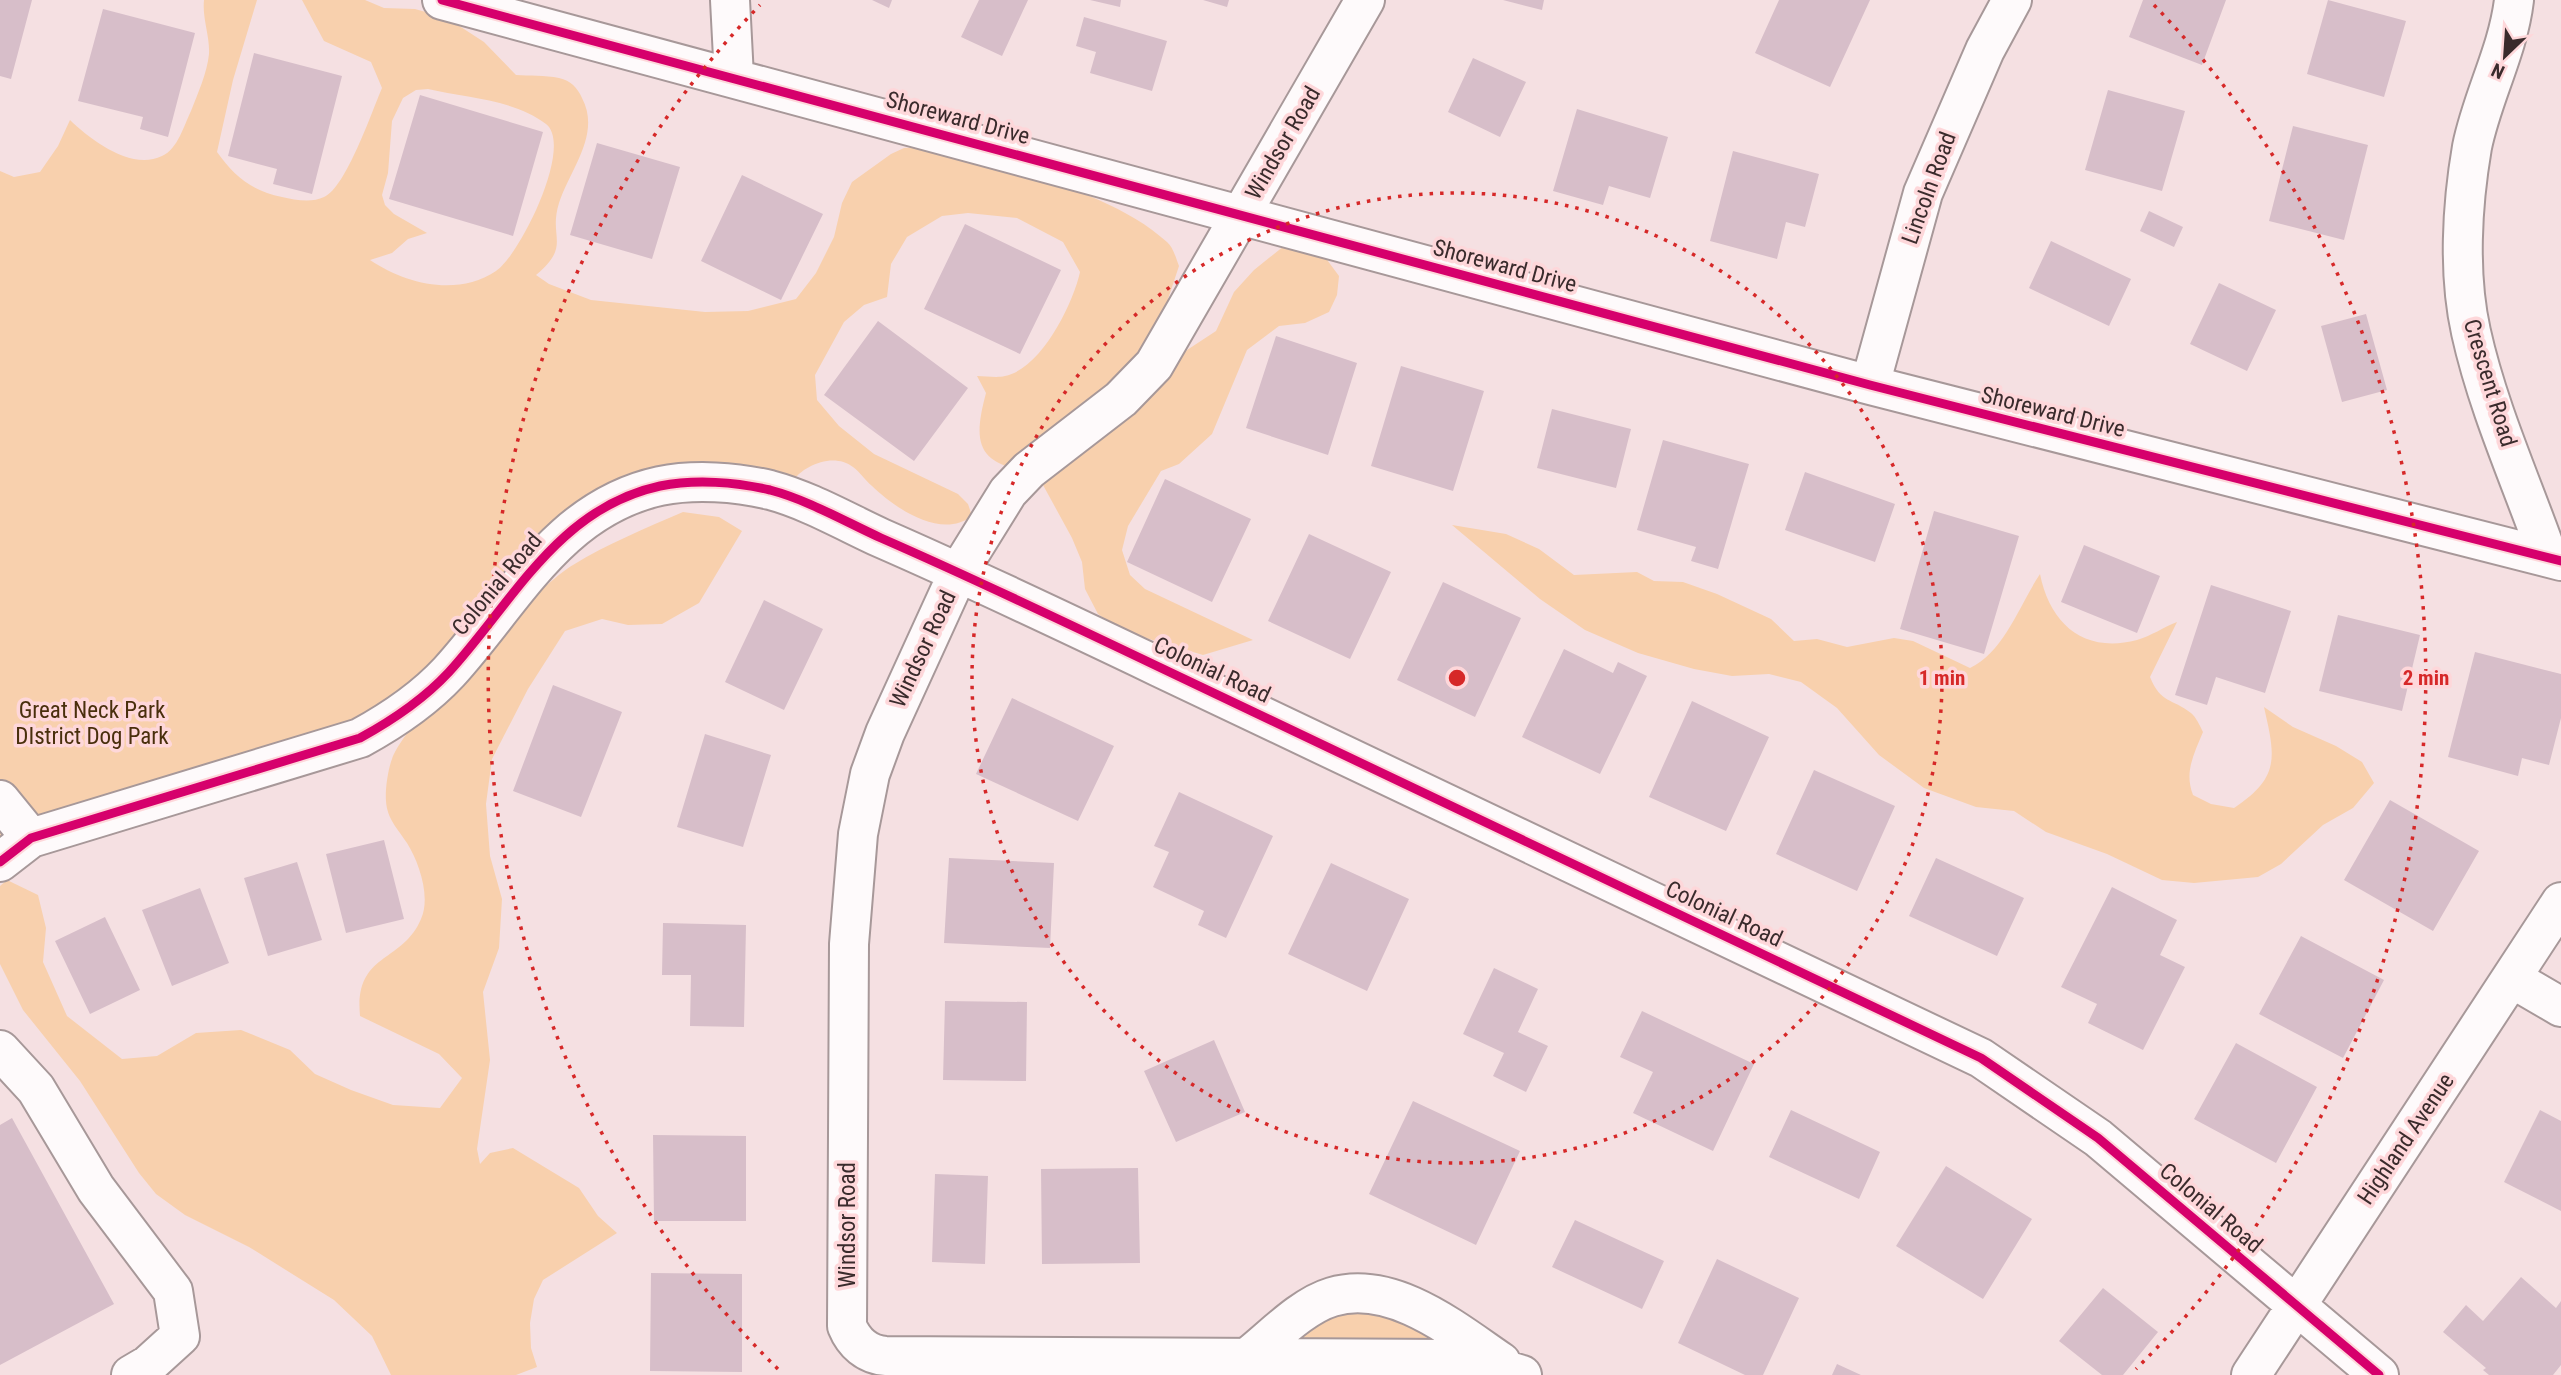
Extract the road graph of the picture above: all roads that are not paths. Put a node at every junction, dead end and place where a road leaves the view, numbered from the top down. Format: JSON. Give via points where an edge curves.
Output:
{"nodes":[{"id":1,"x":442,"y":0,"type":"edge"},
{"id":2,"x":730,"y":0,"type":"edge"},
{"id":3,"x":1365,"y":0,"type":"edge"},
{"id":4,"x":2012,"y":0,"type":"edge"},
{"id":5,"x":2514,"y":0,"type":"edge"},
{"id":6,"x":734,"y":77,"type":"junction"},
{"id":7,"x":1241,"y":215,"type":"junction"},
{"id":8,"x":1870,"y":385,"type":"junction"},
{"id":9,"x":2554,"y":559,"type":"edge"},
{"id":10,"x":959,"y":571,"type":"junction"},
{"id":11,"x":0,"y":800,"type":"edge"},
{"id":12,"x":31,"y":838,"type":"junction"},
{"id":13,"x":0,"y":862,"type":"edge"},
{"id":14,"x":2561,"y":902,"type":"edge"},
{"id":15,"x":2513,"y":979,"type":"junction"},
{"id":16,"x":2561,"y":1007,"type":"edge"},
{"id":17,"x":0,"y":1050,"type":"edge"},
{"id":18,"x":2296,"y":1304,"type":"junction"},
{"id":19,"x":1249,"y":1356,"type":"junction"},
{"id":20,"x":1519,"y":1374,"type":"edge"},
{"id":21,"x":131,"y":1375,"type":"edge"},
{"id":22,"x":2250,"y":1375,"type":"edge"},
{"id":23,"x":2379,"y":1375,"type":"edge"}],
"edges":[{"from":1,"to":6,"type":"street","name":"Shoreward Drive"},
{"from":2,"to":6,"type":"street"},
{"from":3,"to":7,"type":"street","name":"Windsor Road"},
{"from":4,"to":8,"type":"street","name":"Lincoln Road","via":[[1985,50],[1923,193]]},
{"from":5,"to":9,"type":"street","name":"Crescent Road","via":[[2511,25],[2473,145],[2465,211],[2465,286],[2476,354]]},
{"from":6,"to":7,"type":"street","name":"Shoreward Drive"},
{"from":7,"to":8,"type":"street","name":"Shoreward Drive"},
{"from":7,"to":10,"type":"street","name":"Windsor Road","via":[[1154,365],[1121,399],[1029,470],[1008,492]]},
{"from":8,"to":9,"type":"street","name":"Shoreward Drive"},
{"from":10,"to":12,"type":"street","name":"Colonial Road","via":[[774,491],[721,482],[660,486],[588,516],[560,539],[445,675],[388,723],[335,746]]},
{"from":10,"to":18,"type":"street","name":"Colonial Road","via":[[1980,1058],[2098,1138]]},
{"from":10,"to":19,"type":"street","name":"Windsor Road","via":[[885,733],[870,775],[858,834],[849,944],[846,1318],[850,1332],[878,1356]]},
{"from":11,"to":12,"type":"street"},
{"from":12,"to":13,"type":"street","name":"Colonial Road"},
{"from":14,"to":15,"type":"street","name":"Highland Avenue"},
{"from":15,"to":16,"type":"street"},
{"from":15,"to":18,"type":"street","name":"Highland Avenue"},
{"from":17,"to":21,"type":"street","via":[[36,1089],[96,1189],[173,1291],[180,1336]]},
{"from":18,"to":22,"type":"street","name":"Highland Avenue"},
{"from":18,"to":23,"type":"street","name":"Colonial Road"},
{"from":19,"to":20,"type":"street","via":[[1450,1359]]},
{"from":19,"to":20,"type":"street","via":[[1330,1297],[1356,1293],[1380,1295],[1417,1310]]}]}
